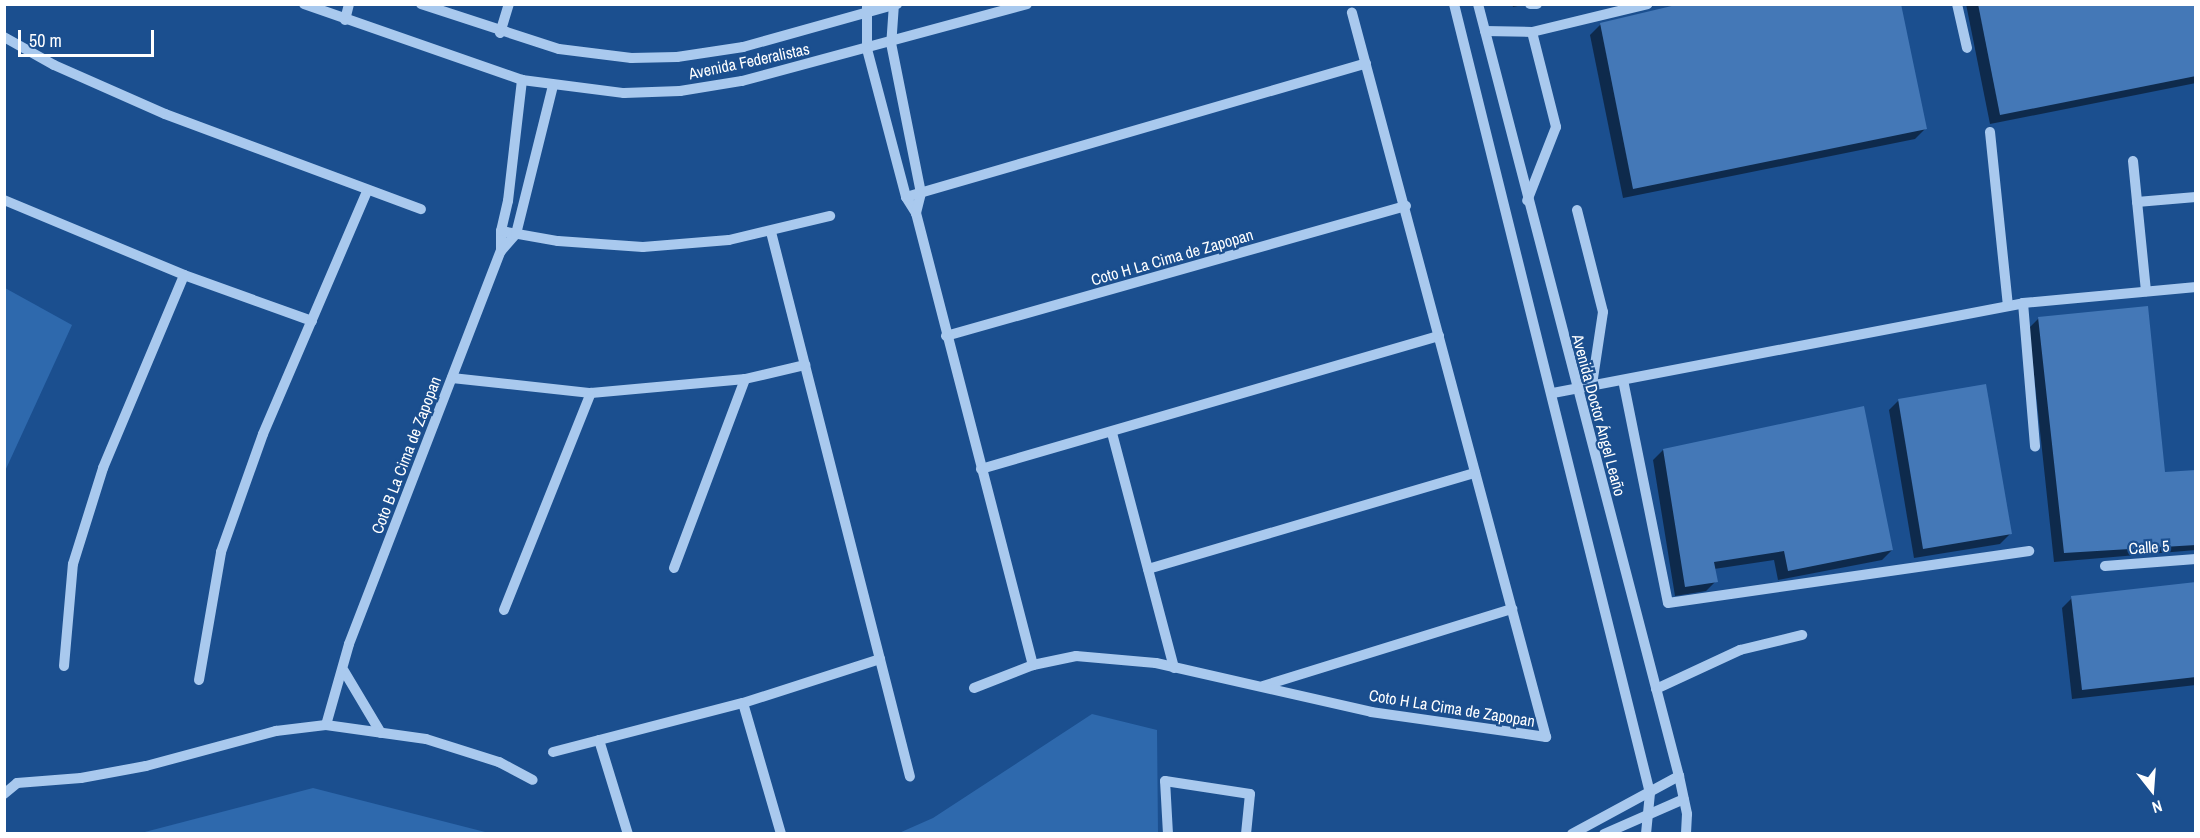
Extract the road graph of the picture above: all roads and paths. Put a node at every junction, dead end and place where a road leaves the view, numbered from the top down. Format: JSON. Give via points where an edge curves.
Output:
{"nodes":[{"id":1,"x":349,"y":4,"type":"edge"},
{"id":2,"x":421,"y":4,"type":"edge"},
{"id":3,"x":446,"y":4,"type":"edge"},
{"id":4,"x":508,"y":4,"type":"edge"},
{"id":5,"x":1027,"y":4,"type":"edge"},
{"id":6,"x":1454,"y":4,"type":"edge"},
{"id":7,"x":1478,"y":4,"type":"edge"},
{"id":8,"x":1530,"y":4,"type":"edge"},
{"id":9,"x":1537,"y":4,"type":"edge"},
{"id":10,"x":1648,"y":4,"type":"edge"},
{"id":11,"x":1957,"y":4,"type":"edge"},
{"id":12,"x":309,"y":5,"type":"edge"},
{"id":13,"x":895,"y":5,"type":"edge"},
{"id":14,"x":868,"y":9,"type":"edge"},
{"id":15,"x":1352,"y":13,"type":"dead end"},
{"id":16,"x":459,"y":19,"type":"junction"},
{"id":17,"x":345,"y":20,"type":"junction"},
{"id":18,"x":1485,"y":32,"type":"junction"},
{"id":19,"x":1532,"y":32,"type":"junction"},
{"id":20,"x":500,"y":33,"type":"junction"},
{"id":21,"x":4,"y":37,"type":"edge"},
{"id":22,"x":891,"y":43,"type":"junction"},
{"id":23,"x":1967,"y":48,"type":"dead end"},
{"id":24,"x":867,"y":50,"type":"junction"},
{"id":25,"x":1366,"y":63,"type":"junction"},
{"id":26,"x":522,"y":80,"type":"junction"},
{"id":27,"x":553,"y":86,"type":"junction"},
{"id":28,"x":1990,"y":132,"type":"dead end"},
{"id":29,"x":2133,"y":161,"type":"dead end"},
{"id":30,"x":367,"y":190,"type":"junction"},
{"id":31,"x":921,"y":193,"type":"junction"},
{"id":32,"x":906,"y":197,"type":"junction"},
{"id":33,"x":2196,"y":197,"type":"edge"},
{"id":34,"x":4,"y":200,"type":"edge"},
{"id":35,"x":1527,"y":201,"type":"junction"},
{"id":36,"x":2137,"y":202,"type":"junction"},
{"id":37,"x":1406,"y":206,"type":"junction"},
{"id":38,"x":421,"y":209,"type":"dead end"},
{"id":39,"x":1577,"y":210,"type":"dead end"},
{"id":40,"x":916,"y":213,"type":"junction"},
{"id":41,"x":830,"y":216,"type":"dead end"},
{"id":42,"x":501,"y":231,"type":"junction"},
{"id":43,"x":771,"y":232,"type":"junction"},
{"id":44,"x":516,"y":234,"type":"junction"},
{"id":45,"x":501,"y":251,"type":"junction"},
{"id":46,"x":184,"y":275,"type":"junction"},
{"id":47,"x":2196,"y":287,"type":"edge"},
{"id":48,"x":2146,"y":291,"type":"junction"},
{"id":49,"x":2023,"y":303,"type":"junction"},
{"id":50,"x":2008,"y":306,"type":"junction"},
{"id":51,"x":312,"y":321,"type":"junction"},
{"id":52,"x":946,"y":336,"type":"junction"},
{"id":53,"x":1439,"y":336,"type":"junction"},
{"id":54,"x":805,"y":365,"type":"junction"},
{"id":55,"x":452,"y":378,"type":"junction"},
{"id":56,"x":745,"y":379,"type":"junction"},
{"id":57,"x":1623,"y":380,"type":"junction"},
{"id":58,"x":1592,"y":386,"type":"junction"},
{"id":59,"x":1576,"y":388,"type":"junction"},
{"id":60,"x":591,"y":393,"type":"junction"},
{"id":61,"x":1553,"y":393,"type":"junction"},
{"id":62,"x":1112,"y":433,"type":"junction"},
{"id":63,"x":2036,"y":446,"type":"dead end"},
{"id":64,"x":981,"y":469,"type":"junction"},
{"id":65,"x":1475,"y":473,"type":"junction"},
{"id":66,"x":2028,"y":551,"type":"dead end"},
{"id":67,"x":2196,"y":559,"type":"edge"},
{"id":68,"x":2105,"y":566,"type":"dead end"},
{"id":69,"x":674,"y":568,"type":"dead end"},
{"id":70,"x":1148,"y":569,"type":"junction"},
{"id":71,"x":1512,"y":609,"type":"junction"},
{"id":72,"x":504,"y":610,"type":"dead end"},
{"id":73,"x":1802,"y":635,"type":"dead end"},
{"id":74,"x":880,"y":659,"type":"junction"},
{"id":75,"x":1033,"y":665,"type":"junction"},
{"id":76,"x":64,"y":666,"type":"dead end"},
{"id":77,"x":1174,"y":668,"type":"junction"},
{"id":78,"x":344,"y":671,"type":"junction"},
{"id":79,"x":199,"y":680,"type":"dead end"},
{"id":80,"x":1260,"y":687,"type":"junction"},
{"id":81,"x":974,"y":688,"type":"dead end"},
{"id":82,"x":1656,"y":689,"type":"junction"},
{"id":83,"x":743,"y":703,"type":"junction"},
{"id":84,"x":326,"y":725,"type":"junction"},
{"id":85,"x":381,"y":733,"type":"junction"},
{"id":86,"x":599,"y":740,"type":"junction"},
{"id":87,"x":553,"y":752,"type":"dead end"},
{"id":88,"x":1679,"y":776,"type":"junction"},
{"id":89,"x":910,"y":777,"type":"dead end"},
{"id":90,"x":533,"y":780,"type":"dead end"},
{"id":91,"x":1650,"y":793,"type":"junction"},
{"id":92,"x":4,"y":794,"type":"edge"},
{"id":93,"x":1684,"y":799,"type":"junction"},
{"id":94,"x":1648,"y":814,"type":"junction"},
{"id":95,"x":628,"y":834,"type":"edge"},
{"id":96,"x":781,"y":834,"type":"edge"},
{"id":97,"x":1168,"y":834,"type":"edge"},
{"id":98,"x":1246,"y":834,"type":"edge"},
{"id":99,"x":1572,"y":834,"type":"edge"},
{"id":100,"x":1604,"y":834,"type":"edge"},
{"id":101,"x":1646,"y":834,"type":"edge"},
{"id":102,"x":1686,"y":834,"type":"edge"}],
"edges":[{"from":1,"to":17,"type":"street"},
{"from":2,"to":16,"type":"street","name":"Avenida Federalistas"},
{"from":3,"to":16,"type":"street"},
{"from":4,"to":20,"type":"street"},
{"from":5,"to":22,"type":"street","name":"Avenida Federalistas"},
{"from":6,"to":61,"type":"street"},
{"from":7,"to":18,"type":"street","name":"Avenida Doctor Ángel Leaño"},
{"from":8,"to":9,"type":"street"},
{"from":10,"to":19,"type":"street"},
{"from":11,"to":23,"type":"street"},
{"from":12,"to":17,"type":"street","name":"Avenida Federalistas"},
{"from":13,"to":14,"type":"street","name":"Avenida Federalistas"},
{"from":13,"to":22,"type":"street"},
{"from":14,"to":20,"type":"street","name":"Avenida Federalistas","via":[[743,48],[676,57],[585,53]]},
{"from":14,"to":24,"type":"street"},
{"from":15,"to":25,"type":"street","name":"Coto H La Cima de Zapopan"},
{"from":16,"to":20,"type":"street","name":"Avenida Federalistas"},
{"from":17,"to":26,"type":"street","name":"Avenida Federalistas"},
{"from":18,"to":19,"type":"street"},
{"from":18,"to":35,"type":"street","name":"Avenida Doctor Ángel Leaño"},
{"from":19,"to":35,"type":"street","via":[[1556,127]]},
{"from":21,"to":30,"type":"street","via":[[54,65],[165,114]]},
{"from":22,"to":24,"type":"street","name":"Avenida Federalistas"},
{"from":22,"to":31,"type":"street"},
{"from":24,"to":27,"type":"street","name":"Avenida Federalistas","via":[[742,81],[680,91],[624,93]]},
{"from":24,"to":32,"type":"street"},
{"from":25,"to":31,"type":"street"},
{"from":25,"to":37,"type":"street","name":"Coto H La Cima de Zapopan"},
{"from":26,"to":27,"type":"street","name":"Avenida Federalistas"},
{"from":26,"to":42,"type":"street","name":"Coto B La Cima de Zapopan"},
{"from":27,"to":44,"type":"street","name":"Coto B La Cima de Zapopan"},
{"from":28,"to":50,"type":"street"},
{"from":29,"to":36,"type":"street"},
{"from":30,"to":38,"type":"street"},
{"from":30,"to":51,"type":"street"},
{"from":31,"to":32,"type":"street"},
{"from":31,"to":40,"type":"street"},
{"from":32,"to":40,"type":"street"},
{"from":33,"to":36,"type":"street"},
{"from":34,"to":46,"type":"street"},
{"from":35,"to":59,"type":"street","name":"Avenida Doctor Ángel Leaño"},
{"from":36,"to":48,"type":"street"},
{"from":37,"to":52,"type":"street","name":"Coto H La Cima de Zapopan"},
{"from":37,"to":53,"type":"street","name":"Coto H La Cima de Zapopan"},
{"from":39,"to":58,"type":"street","via":[[1603,312]]},
{"from":40,"to":52,"type":"street"},
{"from":41,"to":43,"type":"street"},
{"from":42,"to":44,"type":"street"},
{"from":42,"to":45,"type":"street","name":"Coto B La Cima de Zapopan"},
{"from":43,"to":44,"type":"street","via":[[643,247]]},
{"from":43,"to":54,"type":"street"},
{"from":44,"to":45,"type":"street","name":"Coto B La Cima de Zapopan"},
{"from":45,"to":55,"type":"street","name":"Coto B La Cima de Zapopan"},
{"from":46,"to":51,"type":"street"},
{"from":46,"to":76,"type":"street","via":[[103,468],[73,564]]},
{"from":47,"to":48,"type":"street"},
{"from":48,"to":49,"type":"street"},
{"from":49,"to":50,"type":"street"},
{"from":49,"to":63,"type":"street"},
{"from":50,"to":57,"type":"street"},
{"from":51,"to":79,"type":"street","via":[[263,434],[221,552]]},
{"from":52,"to":64,"type":"street"},
{"from":53,"to":62,"type":"street"},
{"from":53,"to":65,"type":"street","name":"Coto H La Cima de Zapopan"},
{"from":54,"to":56,"type":"street"},
{"from":54,"to":74,"type":"street"},
{"from":55,"to":60,"type":"street"},
{"from":55,"to":78,"type":"street","name":"Coto B La Cima de Zapopan","via":[[349,645]]},
{"from":56,"to":60,"type":"street"},
{"from":56,"to":69,"type":"street"},
{"from":57,"to":58,"type":"street"},
{"from":57,"to":66,"type":"street","via":[[1668,603]]},
{"from":58,"to":59,"type":"street"},
{"from":59,"to":61,"type":"street"},
{"from":59,"to":82,"type":"street","name":"Avenida Doctor Ángel Leaño"},
{"from":60,"to":72,"type":"street"},
{"from":61,"to":91,"type":"street"},
{"from":62,"to":64,"type":"street"},
{"from":62,"to":70,"type":"street"},
{"from":64,"to":75,"type":"street"},
{"from":65,"to":70,"type":"street"},
{"from":65,"to":71,"type":"street","name":"Coto H La Cima de Zapopan"},
{"from":67,"to":68,"type":"street","name":"Calle 5"},
{"from":70,"to":77,"type":"street"},
{"from":71,"to":80,"type":"street","name":"Coto H La Cima de Zapopan"},
{"from":71,"to":80,"type":"street","name":"Coto H La Cima de Zapopan","via":[[1546,737],[1371,712]]},
{"from":73,"to":82,"type":"street","via":[[1740,650]]},
{"from":74,"to":83,"type":"street"},
{"from":74,"to":89,"type":"street"},
{"from":75,"to":77,"type":"street","name":"Coto H La Cima de Zapopan","via":[[1076,656]]},
{"from":75,"to":81,"type":"street","name":"Coto H La Cima de Zapopan"},
{"from":77,"to":80,"type":"street","name":"Coto H La Cima de Zapopan"},
{"from":78,"to":84,"type":"street","name":"Coto B La Cima de Zapopan"},
{"from":78,"to":85,"type":"street"},
{"from":82,"to":88,"type":"street","name":"Avenida Doctor Ángel Leaño"},
{"from":83,"to":86,"type":"street"},
{"from":83,"to":96,"type":"street"},
{"from":84,"to":85,"type":"street"},
{"from":84,"to":92,"type":"street","via":[[276,731],[146,766],[81,778],[17,783]]},
{"from":85,"to":90,"type":"street","via":[[426,739],[499,762]]},
{"from":86,"to":87,"type":"street"},
{"from":86,"to":95,"type":"street"},
{"from":88,"to":91,"type":"street"},
{"from":88,"to":93,"type":"street","name":"Avenida Doctor Ángel Leaño"},
{"from":91,"to":94,"type":"street"},
{"from":91,"to":99,"type":"street"},
{"from":93,"to":94,"type":"street"},
{"from":93,"to":102,"type":"street","name":"Avenida Doctor Ángel Leaño"},
{"from":94,"to":100,"type":"street"},
{"from":94,"to":101,"type":"street"},
{"from":97,"to":98,"type":"street","via":[[1165,781],[1250,794]]}]}
